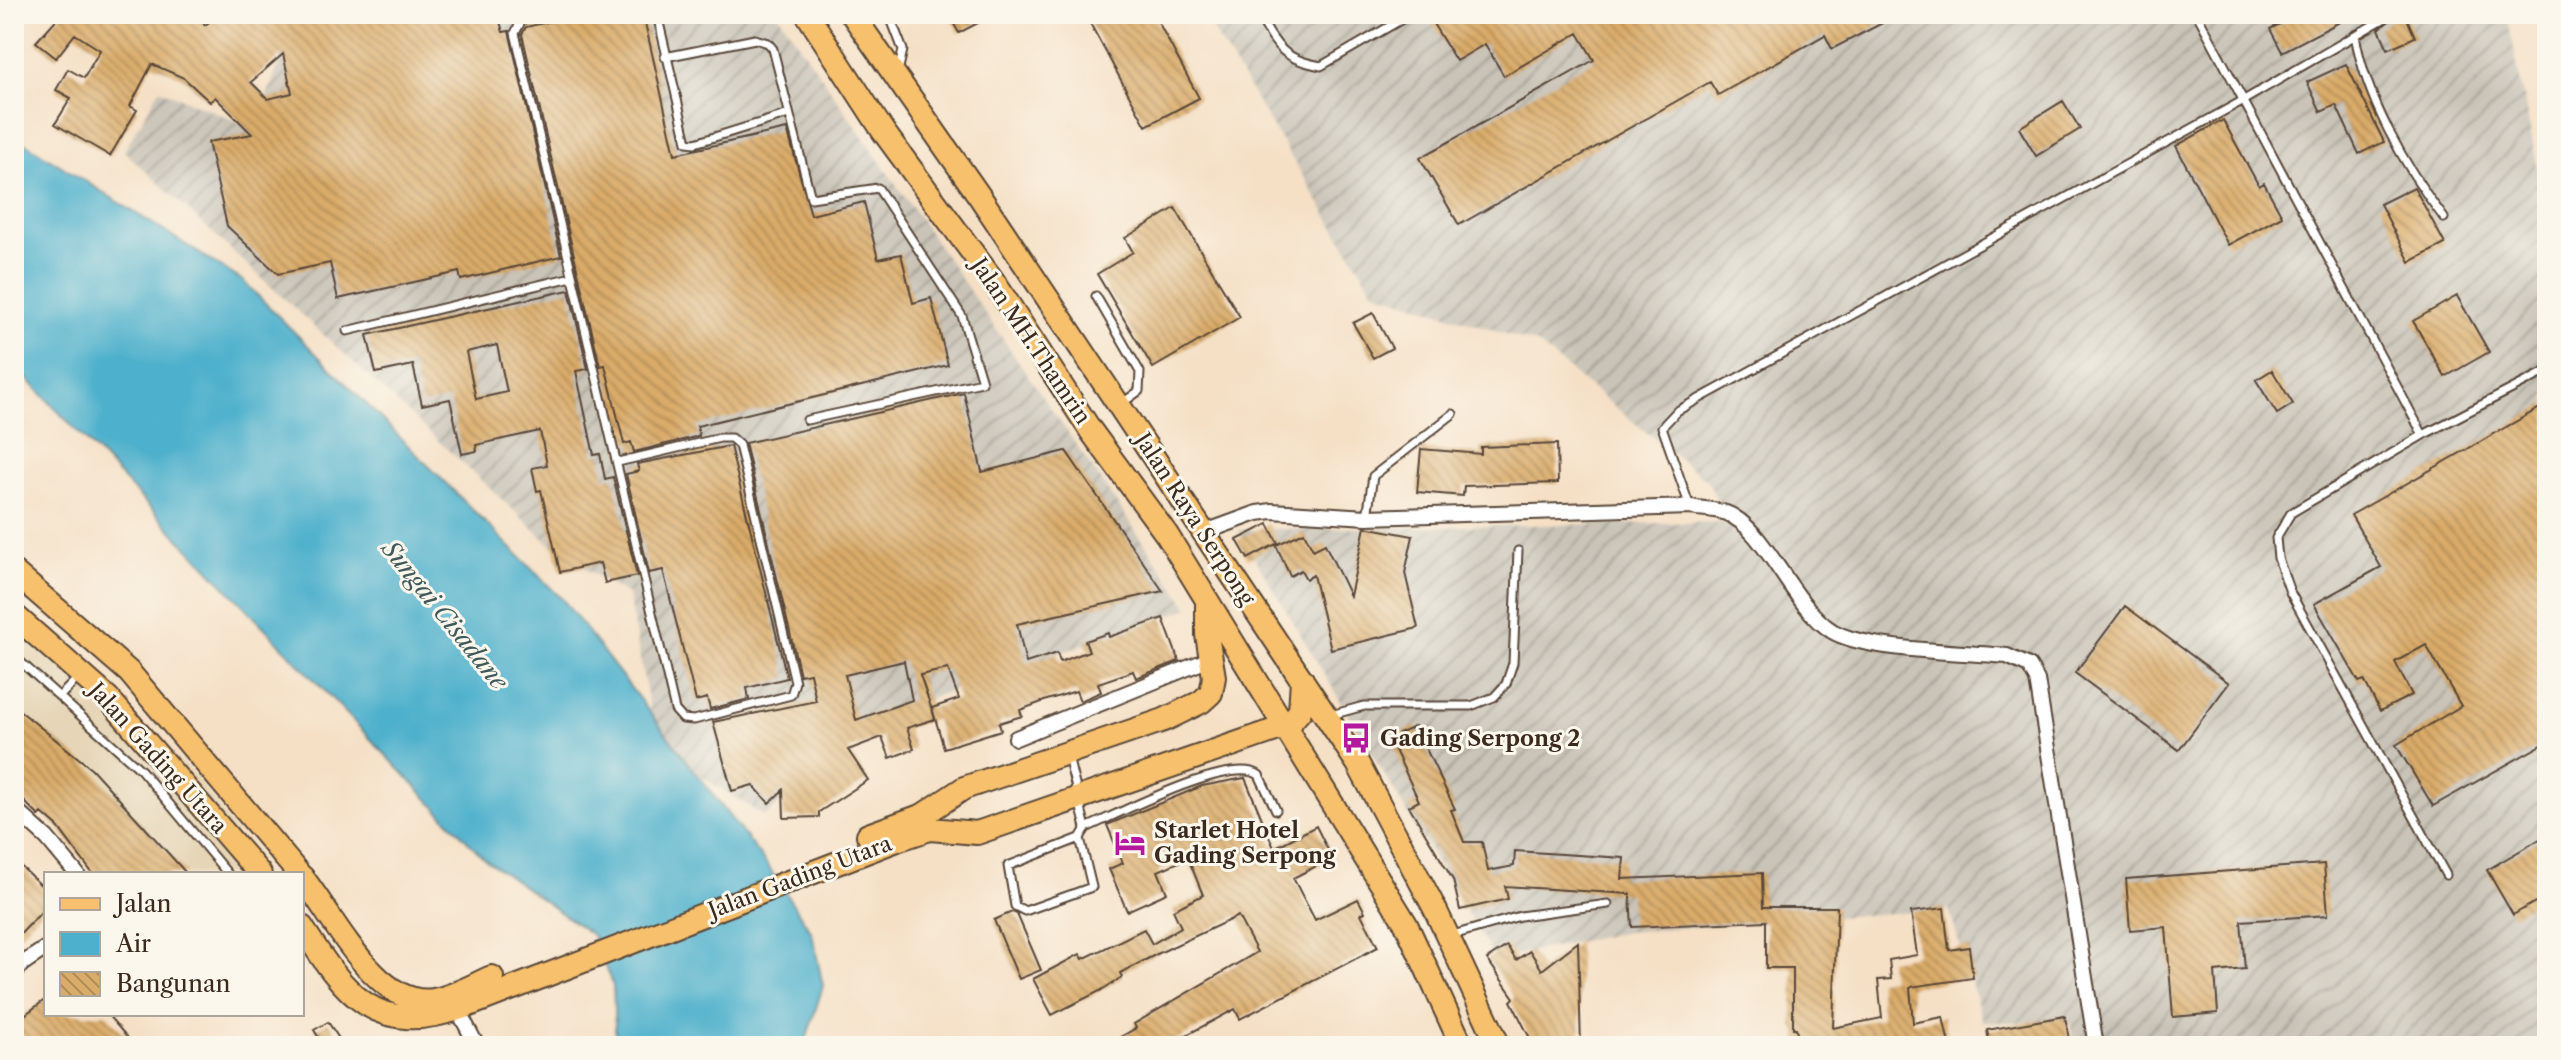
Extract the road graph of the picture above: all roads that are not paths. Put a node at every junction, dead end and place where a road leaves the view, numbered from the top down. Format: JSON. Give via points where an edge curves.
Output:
{"nodes":[{"id":1,"x":542,"y":14,"type":"edge"},
{"id":2,"x":657,"y":14,"type":"edge"},
{"id":3,"x":807,"y":14,"type":"edge"},
{"id":4,"x":889,"y":14,"type":"edge"},
{"id":5,"x":1258,"y":14,"type":"edge"},
{"id":6,"x":1411,"y":14,"type":"edge"},
{"id":7,"x":2197,"y":14,"type":"edge"},
{"id":8,"x":2392,"y":14,"type":"edge"},
{"id":9,"x":856,"y":15,"type":"edge"},
{"id":10,"x":2355,"y":35,"type":"junction"},
{"id":11,"x":665,"y":57,"type":"junction"},
{"id":12,"x":895,"y":79,"type":"junction"},
{"id":13,"x":2244,"y":100,"type":"junction"},
{"id":14,"x":789,"y":114,"type":"junction"},
{"id":15,"x":2444,"y":218,"type":"dead end"},
{"id":16,"x":572,"y":277,"type":"junction"},
{"id":17,"x":1096,"y":296,"type":"dead end"},
{"id":18,"x":347,"y":331,"type":"dead end"},
{"id":19,"x":2547,"y":371,"type":"edge"},
{"id":20,"x":1119,"y":405,"type":"junction"},
{"id":21,"x":1453,"y":414,"type":"dead end"},
{"id":22,"x":807,"y":420,"type":"dead end"},
{"id":23,"x":2423,"y":435,"type":"junction"},
{"id":24,"x":618,"y":462,"type":"junction"},
{"id":25,"x":1690,"y":507,"type":"junction"},
{"id":26,"x":1367,"y":517,"type":"junction"},
{"id":27,"x":1205,"y":532,"type":"junction"},
{"id":28,"x":1518,"y":551,"type":"dead end"},
{"id":29,"x":14,"y":572,"type":"edge"},
{"id":30,"x":1207,"y":605,"type":"junction"},
{"id":31,"x":14,"y":615,"type":"edge"},
{"id":32,"x":14,"y":656,"type":"edge"},
{"id":33,"x":1212,"y":658,"type":"junction"},
{"id":34,"x":82,"y":675,"type":"junction"},
{"id":35,"x":1302,"y":679,"type":"junction"},
{"id":36,"x":60,"y":696,"type":"junction"},
{"id":37,"x":1327,"y":716,"type":"junction"},
{"id":38,"x":1287,"y":726,"type":"junction"},
{"id":39,"x":1016,"y":738,"type":"dead end"},
{"id":40,"x":1067,"y":751,"type":"junction"},
{"id":41,"x":1078,"y":805,"type":"junction"},
{"id":42,"x":14,"y":808,"type":"edge"},
{"id":43,"x":1276,"y":810,"type":"dead end"},
{"id":44,"x":1086,"y":828,"type":"junction"},
{"id":45,"x":893,"y":834,"type":"junction"},
{"id":46,"x":1080,"y":838,"type":"junction"},
{"id":47,"x":75,"y":872,"type":"edge"},
{"id":48,"x":226,"y":872,"type":"edge"},
{"id":49,"x":258,"y":872,"type":"edge"},
{"id":50,"x":298,"y":872,"type":"edge"},
{"id":51,"x":2446,"y":875,"type":"dead end"},
{"id":52,"x":304,"y":880,"type":"edge"},
{"id":53,"x":1608,"y":904,"type":"dead end"},
{"id":54,"x":304,"y":930,"type":"edge"},
{"id":55,"x":1448,"y":936,"type":"junction"},
{"id":56,"x":44,"y":949,"type":"edge"},
{"id":57,"x":362,"y":961,"type":"junction"},
{"id":58,"x":17,"y":965,"type":"edge"},
{"id":59,"x":336,"y":980,"type":"junction"},
{"id":60,"x":469,"y":998,"type":"junction"},
{"id":61,"x":1455,"y":1044,"type":"edge"},
{"id":62,"x":477,"y":1046,"type":"edge"},
{"id":63,"x":1499,"y":1046,"type":"edge"},
{"id":64,"x":2096,"y":1046,"type":"edge"}],
"edges":[{"from":1,"to":16,"type":"lane","via":[[523,18],[515,33]]},
{"from":2,"to":11,"type":"lane"},
{"from":3,"to":30,"type":"main road","name":"Jalan MH.Thamrin","via":[[1167,535]]},
{"from":4,"to":12,"type":"lane","via":[[903,50]]},
{"from":5,"to":6,"type":"lane","via":[[1279,49],[1297,62],[1321,66]]},
{"from":7,"to":13,"type":"lane"},
{"from":8,"to":10,"type":"lane"},
{"from":9,"to":12,"type":"main road","name":"Jalan Raya Serpong"},
{"from":10,"to":13,"type":"lane"},
{"from":10,"to":15,"type":"lane","via":[[2371,92]]},
{"from":11,"to":14,"type":"lane","via":[[762,40],[773,49]]},
{"from":11,"to":14,"type":"lane","via":[[687,142]]},
{"from":12,"to":20,"type":"main road","name":"Jalan Raya Serpong"},
{"from":13,"to":23,"type":"lane"},
{"from":13,"to":25,"type":"lane","via":[[1677,411],[1662,427]]},
{"from":14,"to":22,"type":"lane","via":[[811,198],[878,188],[962,316],[982,382]]},
{"from":16,"to":18,"type":"lane"},
{"from":16,"to":24,"type":"lane"},
{"from":17,"to":20,"type":"lane","via":[[1140,372],[1139,391]]},
{"from":19,"to":23,"type":"lane"},
{"from":20,"to":27,"type":"main road","name":"Jalan Raya Serpong"},
{"from":21,"to":26,"type":"lane","via":[[1373,476]]},
{"from":23,"to":51,"type":"lane","via":[[2291,513],[2276,538],[2290,592]]},
{"from":24,"to":24,"type":"lane","via":[[678,716],[694,720],[791,695],[795,682],[739,445],[720,438]]},
{"from":25,"to":26,"type":"street"},
{"from":25,"to":64,"type":"street","via":[[1728,513],[1747,528],[1813,617],[1834,632],[1859,641],[2007,656],[2029,666],[2037,680]]},
{"from":26,"to":27,"type":"street","via":[[1272,511]]},
{"from":27,"to":35,"type":"main road","name":"Jalan Raya Serpong"},
{"from":28,"to":37,"type":"lane","via":[[1513,663],[1506,684],[1494,697],[1471,706],[1364,706]]},
{"from":29,"to":50,"type":"main road","name":"Jalan Gading Utara","via":[[129,672]]},
{"from":30,"to":33,"type":"main road","name":"Jalan Gading Utara"},
{"from":30,"to":38,"type":"main road","name":"Jalan MH.Thamrin"},
{"from":31,"to":34,"type":"main road","name":"Jalan Gading Utara"},
{"from":32,"to":36,"type":"lane"},
{"from":33,"to":39,"type":"street"},
{"from":33,"to":40,"type":"main road","name":"Jalan Gading Utara","via":[[1211,693],[1201,702],[1164,720]]},
{"from":34,"to":36,"type":"lane"},
{"from":34,"to":49,"type":"main road","name":"Jalan Gading Utara","via":[[108,698]]},
{"from":35,"to":37,"type":"main road","name":"Jalan Raya Serpong"},
{"from":35,"to":38,"type":"main road","via":[[1300,711]]},
{"from":36,"to":48,"type":"lane","via":[[141,770]]},
{"from":37,"to":55,"type":"main road","name":"Jalan Raya Serpong","via":[[1362,771]]},
{"from":38,"to":41,"type":"main road","name":"Jalan Gading Utara"},
{"from":38,"to":61,"type":"main road","via":[[1406,924]]},
{"from":40,"to":41,"type":"lane"},
{"from":40,"to":45,"type":"main road","name":"Jalan Gading Utara","via":[[964,788]]},
{"from":41,"to":44,"type":"lane"},
{"from":41,"to":45,"type":"main road","name":"Jalan Gading Utara","via":[[977,833],[930,829]]},
{"from":42,"to":47,"type":"street"},
{"from":43,"to":44,"type":"lane","via":[[1259,775],[1242,768],[1198,780]]},
{"from":44,"to":46,"type":"lane"},
{"from":45,"to":60,"type":"main road","name":"Jalan Gading Utara"},
{"from":46,"to":46,"type":"lane","via":[[1092,887],[1025,911],[1015,906],[1008,866]]},
{"from":52,"to":57,"type":"main road","name":"Jalan Gading Utara"},
{"from":53,"to":55,"type":"lane","via":[[1488,923]]},
{"from":54,"to":59,"type":"main road","name":"Jalan Gading Utara"},
{"from":55,"to":63,"type":"main road","name":"Jalan Raya Serpong"},
{"from":56,"to":58,"type":"street"},
{"from":57,"to":59,"type":"main road"},
{"from":57,"to":60,"type":"main road","name":"Jalan Gading Utara","via":[[377,979],[422,1000]]},
{"from":59,"to":60,"type":"main road","name":"Jalan Gading Utara","via":[[366,1005],[402,1019],[425,1018]]},
{"from":60,"to":62,"type":"street"}]}
